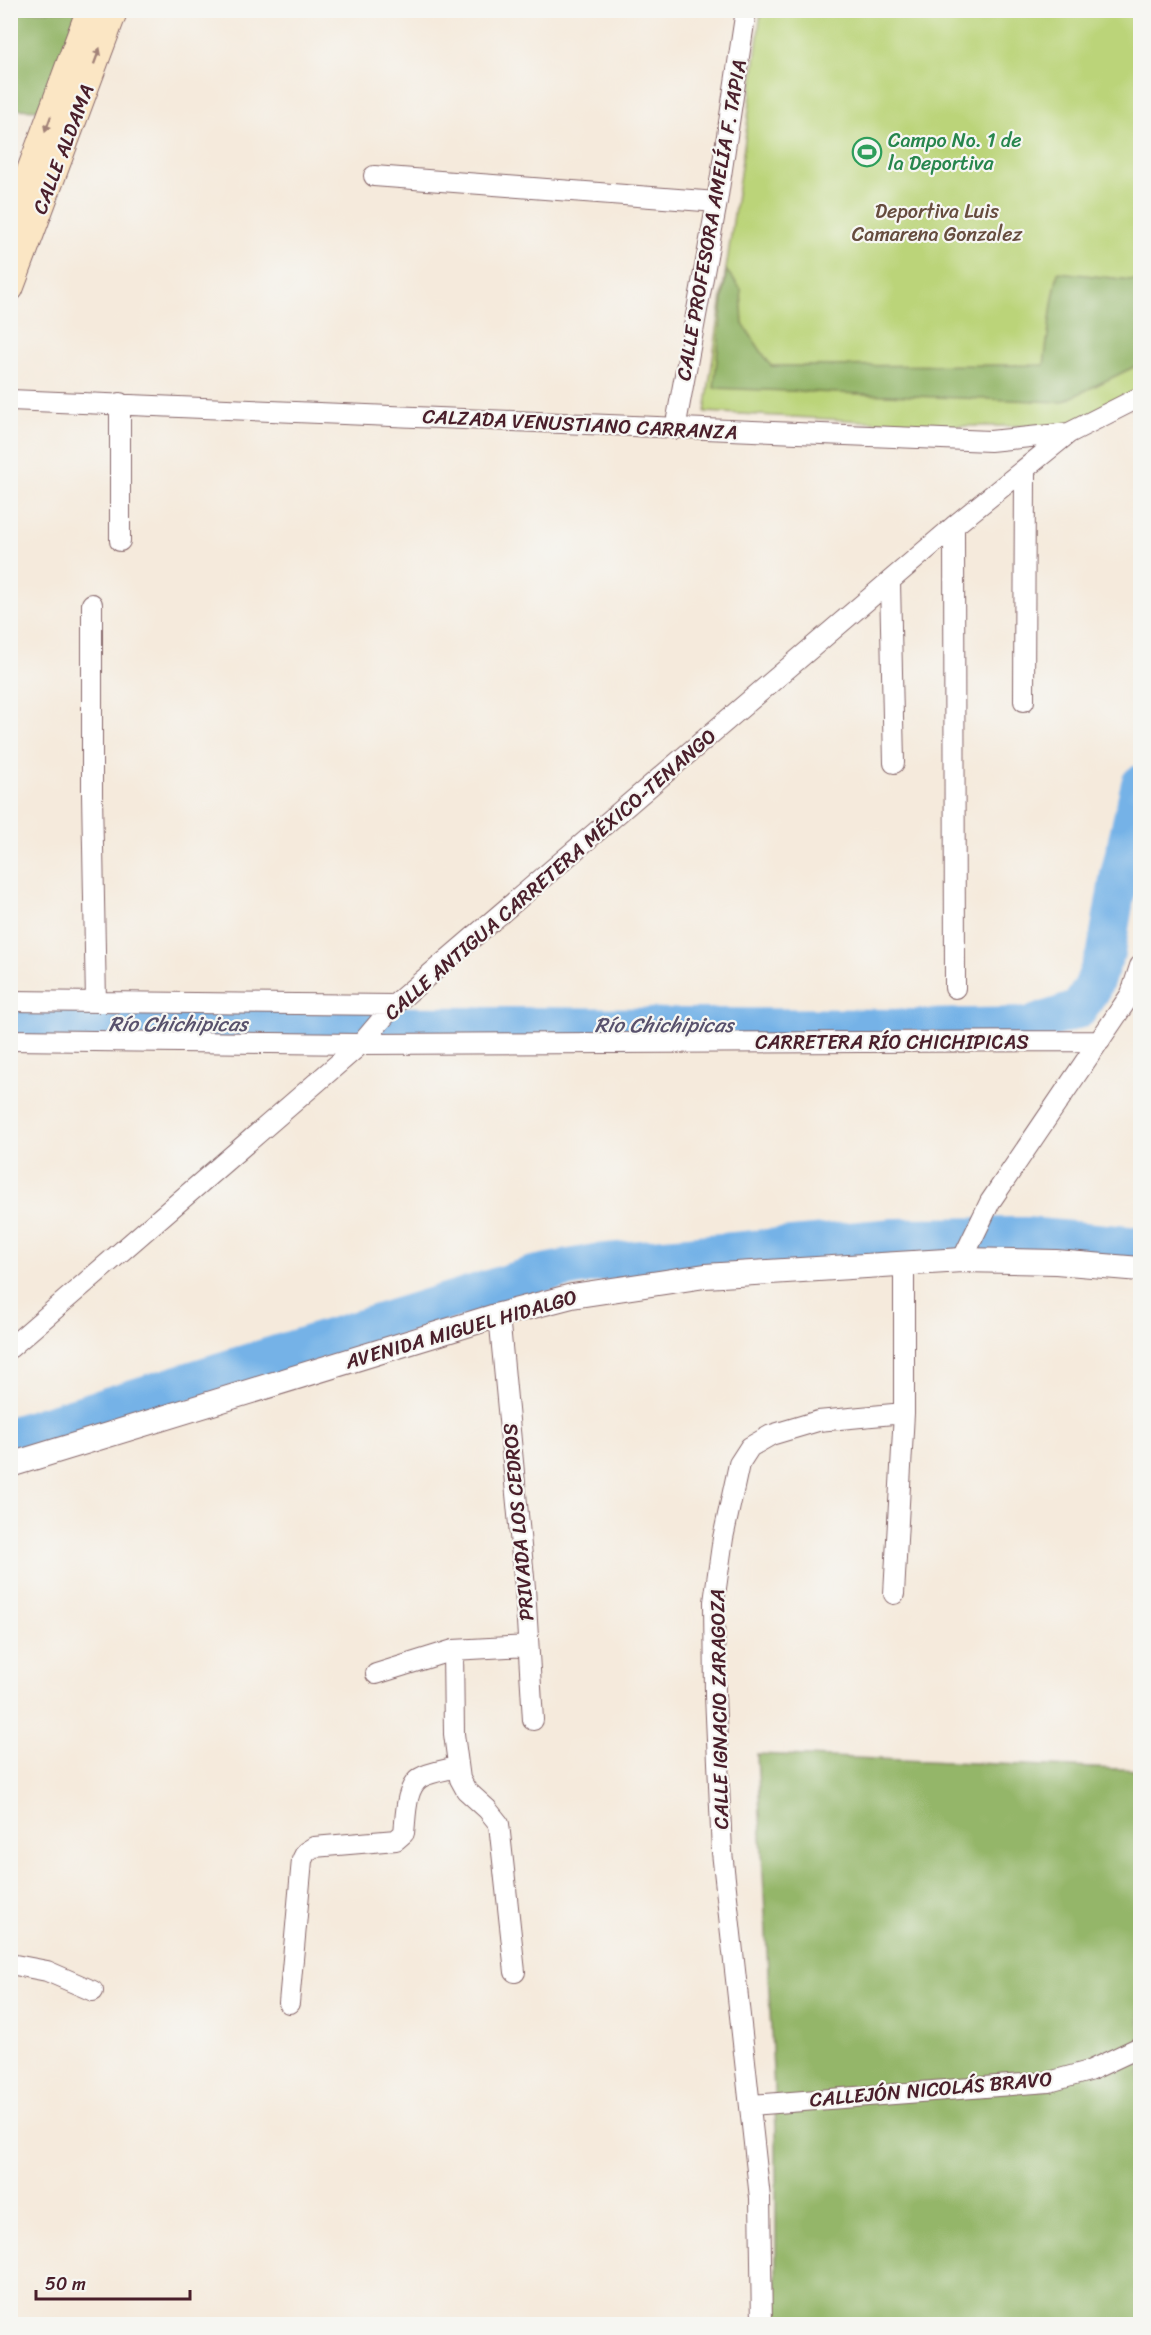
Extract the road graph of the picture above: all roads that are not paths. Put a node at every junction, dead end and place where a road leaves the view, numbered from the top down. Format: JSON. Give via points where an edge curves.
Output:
{"nodes":[{"id":1,"x":90,"y":10,"type":"edge"},
{"id":2,"x":114,"y":10,"type":"edge"},
{"id":3,"x":746,"y":10,"type":"edge"},
{"id":4,"x":374,"y":176,"type":"dead end"},
{"id":5,"x":717,"y":201,"type":"junction"},
{"id":6,"x":10,"y":226,"type":"edge"},
{"id":7,"x":10,"y":288,"type":"edge"},
{"id":8,"x":1140,"y":397,"type":"edge"},
{"id":9,"x":10,"y":400,"type":"edge"},
{"id":10,"x":120,"y":403,"type":"junction"},
{"id":11,"x":675,"y":429,"type":"junction"},
{"id":12,"x":1069,"y":433,"type":"junction"},
{"id":13,"x":1025,"y":471,"type":"junction"},
{"id":14,"x":954,"y":526,"type":"junction"},
{"id":15,"x":120,"y":541,"type":"dead end"},
{"id":16,"x":890,"y":582,"type":"junction"},
{"id":17,"x":92,"y":604,"type":"dead end"},
{"id":18,"x":1024,"y":701,"type":"dead end"},
{"id":19,"x":894,"y":763,"type":"dead end"},
{"id":20,"x":1140,"y":966,"type":"edge"},
{"id":21,"x":955,"y":988,"type":"dead end"},
{"id":22,"x":10,"y":1001,"type":"edge"},
{"id":23,"x":96,"y":1002,"type":"junction"},
{"id":24,"x":389,"y":1011,"type":"junction"},
{"id":25,"x":10,"y":1040,"type":"edge"},
{"id":26,"x":1100,"y":1041,"type":"junction"},
{"id":27,"x":362,"y":1042,"type":"junction"},
{"id":28,"x":965,"y":1255,"type":"junction"},
{"id":29,"x":904,"y":1262,"type":"junction"},
{"id":30,"x":1140,"y":1269,"type":"edge"},
{"id":31,"x":499,"y":1315,"type":"junction"},
{"id":32,"x":10,"y":1348,"type":"edge"},
{"id":33,"x":903,"y":1413,"type":"junction"},
{"id":34,"x":10,"y":1465,"type":"edge"},
{"id":35,"x":894,"y":1594,"type":"dead end"},
{"id":36,"x":528,"y":1646,"type":"junction"},
{"id":37,"x":453,"y":1650,"type":"junction"},
{"id":38,"x":376,"y":1674,"type":"dead end"},
{"id":39,"x":532,"y":1720,"type":"dead end"},
{"id":40,"x":457,"y":1767,"type":"junction"},
{"id":41,"x":10,"y":1964,"type":"edge"},
{"id":42,"x":515,"y":1972,"type":"dead end"},
{"id":43,"x":93,"y":1991,"type":"dead end"},
{"id":44,"x":289,"y":2003,"type":"dead end"},
{"id":45,"x":1140,"y":2047,"type":"edge"},
{"id":46,"x":751,"y":2105,"type":"junction"},
{"id":47,"x":762,"y":2325,"type":"edge"}],
"edges":[{"from":1,"to":6,"type":"main road","name":"CALLE ALDAMA","one_way":true},
{"from":7,"to":2,"type":"main road","name":"CALLE ALDAMA","one_way":true},
{"from":3,"to":5,"type":"street","name":"CALLE PROFESORA AMELÍA F. TAPIA"},
{"from":4,"to":5,"type":"street"},
{"from":5,"to":11,"type":"street","name":"CALLE PROFESORA AMELÍA F. TAPIA"},
{"from":8,"to":12,"type":"street","name":"CALZADA VENUSTIANO CARRANZA"},
{"from":9,"to":10,"type":"street","name":"CALZADA VENUSTIANO CARRANZA"},
{"from":10,"to":11,"type":"street","name":"CALZADA VENUSTIANO CARRANZA"},
{"from":10,"to":15,"type":"street"},
{"from":11,"to":12,"type":"street","name":"CALZADA VENUSTIANO CARRANZA","via":[[980,441]]},
{"from":12,"to":13,"type":"street","name":"CALLE ANTIGUA CARRETERA MÉXICO-TENANGO"},
{"from":13,"to":14,"type":"street","name":"CALLE ANTIGUA CARRETERA MÉXICO-TENANGO"},
{"from":13,"to":18,"type":"street"},
{"from":14,"to":16,"type":"street","name":"CALLE ANTIGUA CARRETERA MÉXICO-TENANGO"},
{"from":14,"to":21,"type":"street"},
{"from":16,"to":19,"type":"street"},
{"from":16,"to":24,"type":"street","name":"CALLE ANTIGUA CARRETERA MÉXICO-TENANGO"},
{"from":17,"to":23,"type":"street"},
{"from":20,"to":26,"type":"street","via":[[1131,994]]},
{"from":22,"to":23,"type":"street"},
{"from":23,"to":24,"type":"street"},
{"from":24,"to":27,"type":"street","name":"CALLE ANTIGUA CARRETERA MÉXICO-TENANGO"},
{"from":25,"to":27,"type":"street","name":"CARRETERA RÍO CHICHIPICAS"},
{"from":26,"to":27,"type":"street","name":"CARRETERA RÍO CHICHIPICAS"},
{"from":26,"to":28,"type":"street","via":[[990,1202]]},
{"from":27,"to":32,"type":"street","name":"CALLE ANTIGUA CARRETERA MÉXICO-TENANGO"},
{"from":28,"to":29,"type":"street","name":"AVENIDA MIGUEL HIDALGO"},
{"from":28,"to":30,"type":"street","name":"AVENIDA MIGUEL HIDALGO"},
{"from":29,"to":31,"type":"street","name":"AVENIDA MIGUEL HIDALGO","via":[[705,1276],[572,1296]]},
{"from":29,"to":33,"type":"street"},
{"from":31,"to":34,"type":"street","name":"AVENIDA MIGUEL HIDALGO"},
{"from":31,"to":36,"type":"street","name":"PRIVADA LOS CEDROS"},
{"from":33,"to":35,"type":"street"},
{"from":33,"to":46,"type":"street","name":"CALLE IGNACIO ZARAGOZA","via":[[818,1421],[771,1435],[750,1446],[739,1464],[714,1602],[715,1695],[722,1852]]},
{"from":36,"to":37,"type":"street","name":"PRIVADA LOS CEDROS"},
{"from":36,"to":39,"type":"street"},
{"from":37,"to":38,"type":"street","name":"PRIVADA LOS CEDROS"},
{"from":37,"to":40,"type":"street"},
{"from":40,"to":42,"type":"street","via":[[466,1790],[499,1824]]},
{"from":40,"to":44,"type":"street","via":[[420,1778],[414,1785],[404,1833],[396,1840],[314,1846],[306,1852],[302,1860]]},
{"from":41,"to":43,"type":"street","via":[[47,1971]]},
{"from":45,"to":46,"type":"street","name":"CALLEJÓN NICOLÁS BRAVO","via":[[1089,2071],[1048,2082]]},
{"from":46,"to":47,"type":"street","name":"CALLE IGNACIO ZARAGOZA","via":[[760,2198]]}]}
